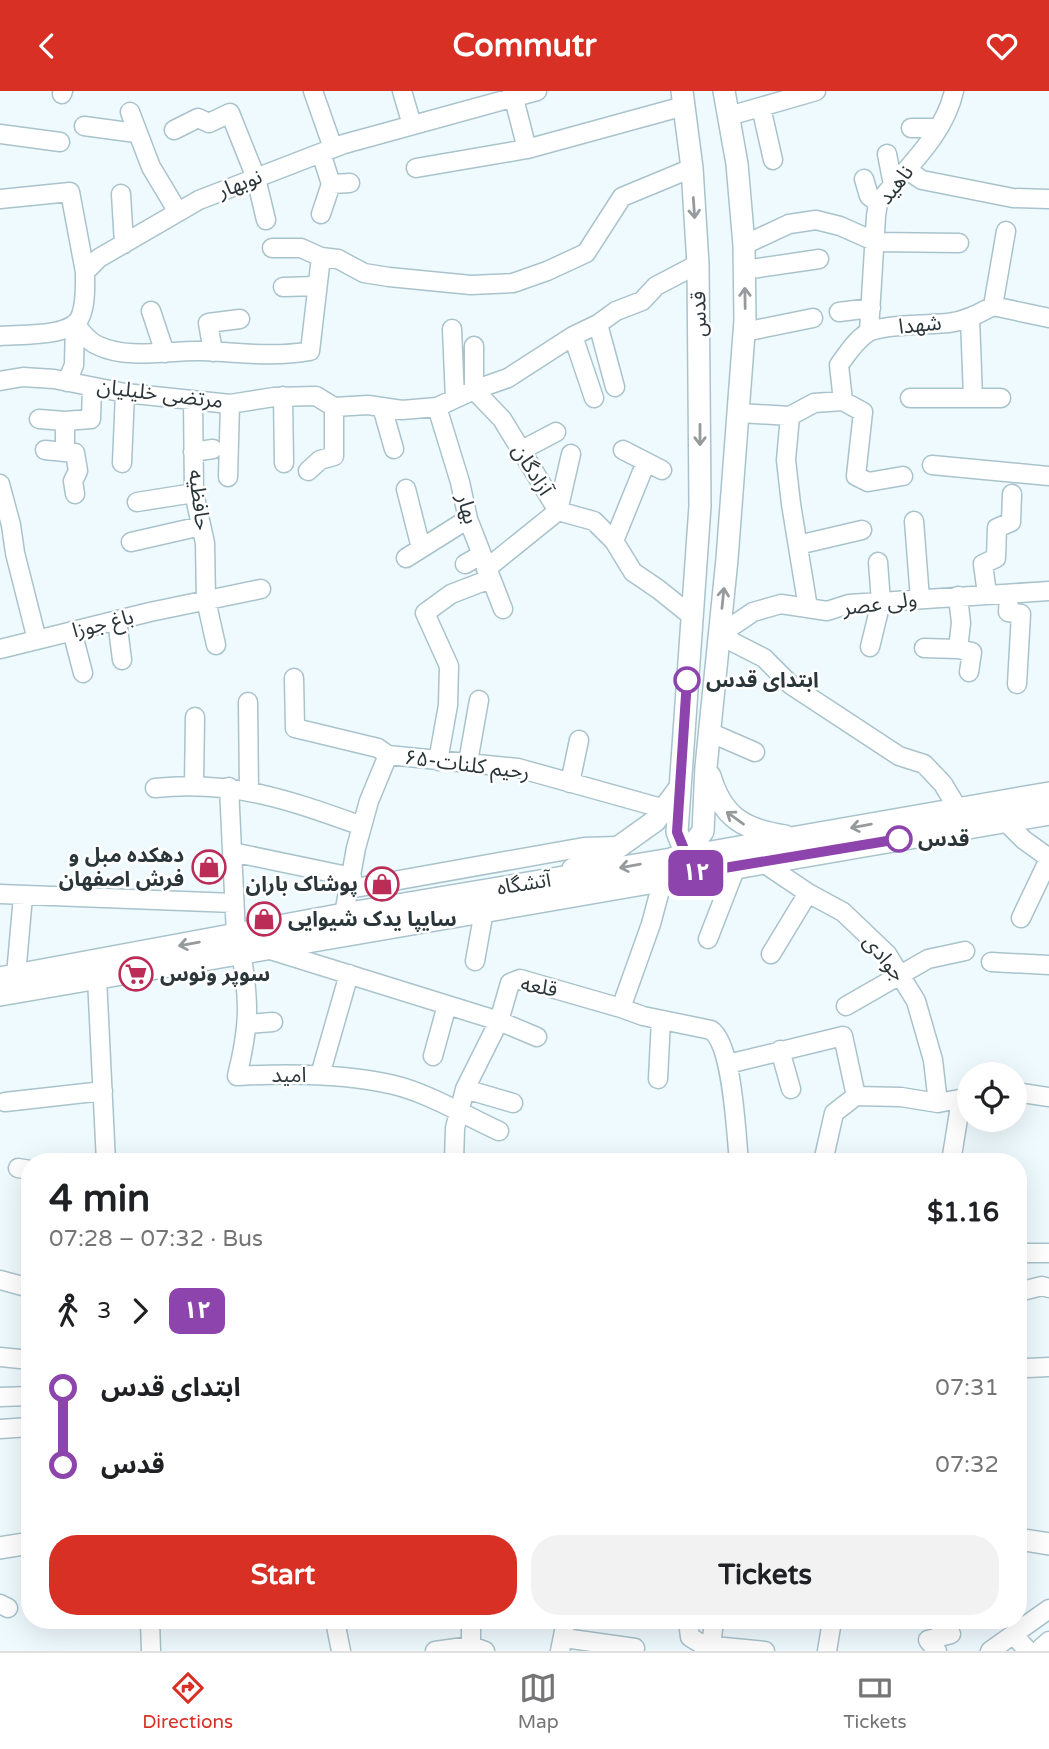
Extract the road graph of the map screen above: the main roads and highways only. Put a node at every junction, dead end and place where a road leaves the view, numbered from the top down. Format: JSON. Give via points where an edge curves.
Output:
{"nodes":[{"id":1,"x":724,"y":91,"type":"edge"},
{"id":2,"x":683,"y":99,"type":"edge"},
{"id":3,"x":700,"y":506,"type":"junction"},
{"id":4,"x":731,"y":507,"type":"junction"},
{"id":5,"x":685,"y":696,"type":"junction"},
{"id":6,"x":713,"y":698,"type":"junction"},
{"id":7,"x":706,"y":764,"type":"junction"},
{"id":8,"x":678,"y":790,"type":"junction"},
{"id":9,"x":1049,"y":793,"type":"edge"},
{"id":10,"x":1049,"y":814,"type":"edge"},
{"id":11,"x":794,"y":838,"type":"junction"},
{"id":12,"x":687,"y":864,"type":"junction"},
{"id":13,"x":552,"y":880,"type":"junction"},
{"id":14,"x":239,"y":944,"type":"junction"},
{"id":15,"x":83,"y":975,"type":"junction"},
{"id":16,"x":8,"y":976,"type":"edge"},
{"id":17,"x":0,"y":995,"type":"edge"},
{"id":18,"x":1027,"y":1540,"type":"edge"},
{"id":19,"x":21,"y":1544,"type":"edge"},
{"id":20,"x":1049,"y":1544,"type":"edge"},
{"id":21,"x":0,"y":1548,"type":"edge"}],
"edges":[{"from":4,"to":1,"type":"main road","one_way":true,"via":[[745,270],[737,164]]},
{"from":2,"to":3,"type":"main road","name":"قدس","one_way":true,"via":[[698,264]]},
{"from":3,"to":4,"type":"main road"},
{"from":3,"to":5,"type":"main road","name":"قدس"},
{"from":6,"to":4,"type":"main road","one_way":true},
{"from":5,"to":6,"type":"main road","via":[[699,706],[708,705]]},
{"from":5,"to":8,"type":"main road","name":"قدس"},
{"from":6,"to":7,"type":"main road"},
{"from":11,"to":7,"type":"main road","one_way":true,"via":[[766,834],[724,810]]},
{"from":7,"to":12,"type":"main road","via":[[704,831]]},
{"from":8,"to":12,"type":"main road","name":"قدس","via":[[677,832]]},
{"from":8,"to":13,"type":"main road","via":[[655,821],[620,846]]},
{"from":9,"to":11,"type":"main road","name":"آتشگاه","one_way":true},
{"from":10,"to":12,"type":"main road","name":"آتشگاه","via":[[736,867]]},
{"from":11,"to":12,"type":"main road","name":"آتشگاه","via":[[711,852]]},
{"from":12,"to":13,"type":"main road","name":"آتشگاه","one_way":true,"via":[[671,859]]},
{"from":12,"to":14,"type":"main road","name":"آتشگاه","via":[[663,880],[267,949]]},
{"from":13,"to":14,"type":"main road","name":"آتشگاه","via":[[344,914]]},
{"from":14,"to":15,"type":"main road","name":"آتشگاه"},
{"from":15,"to":16,"type":"main road","name":"آتشگاه"},
{"from":15,"to":17,"type":"main road","name":"آتشگاه"},
{"from":18,"to":20,"type":"main road"},
{"from":19,"to":21,"type":"main road"}]}
